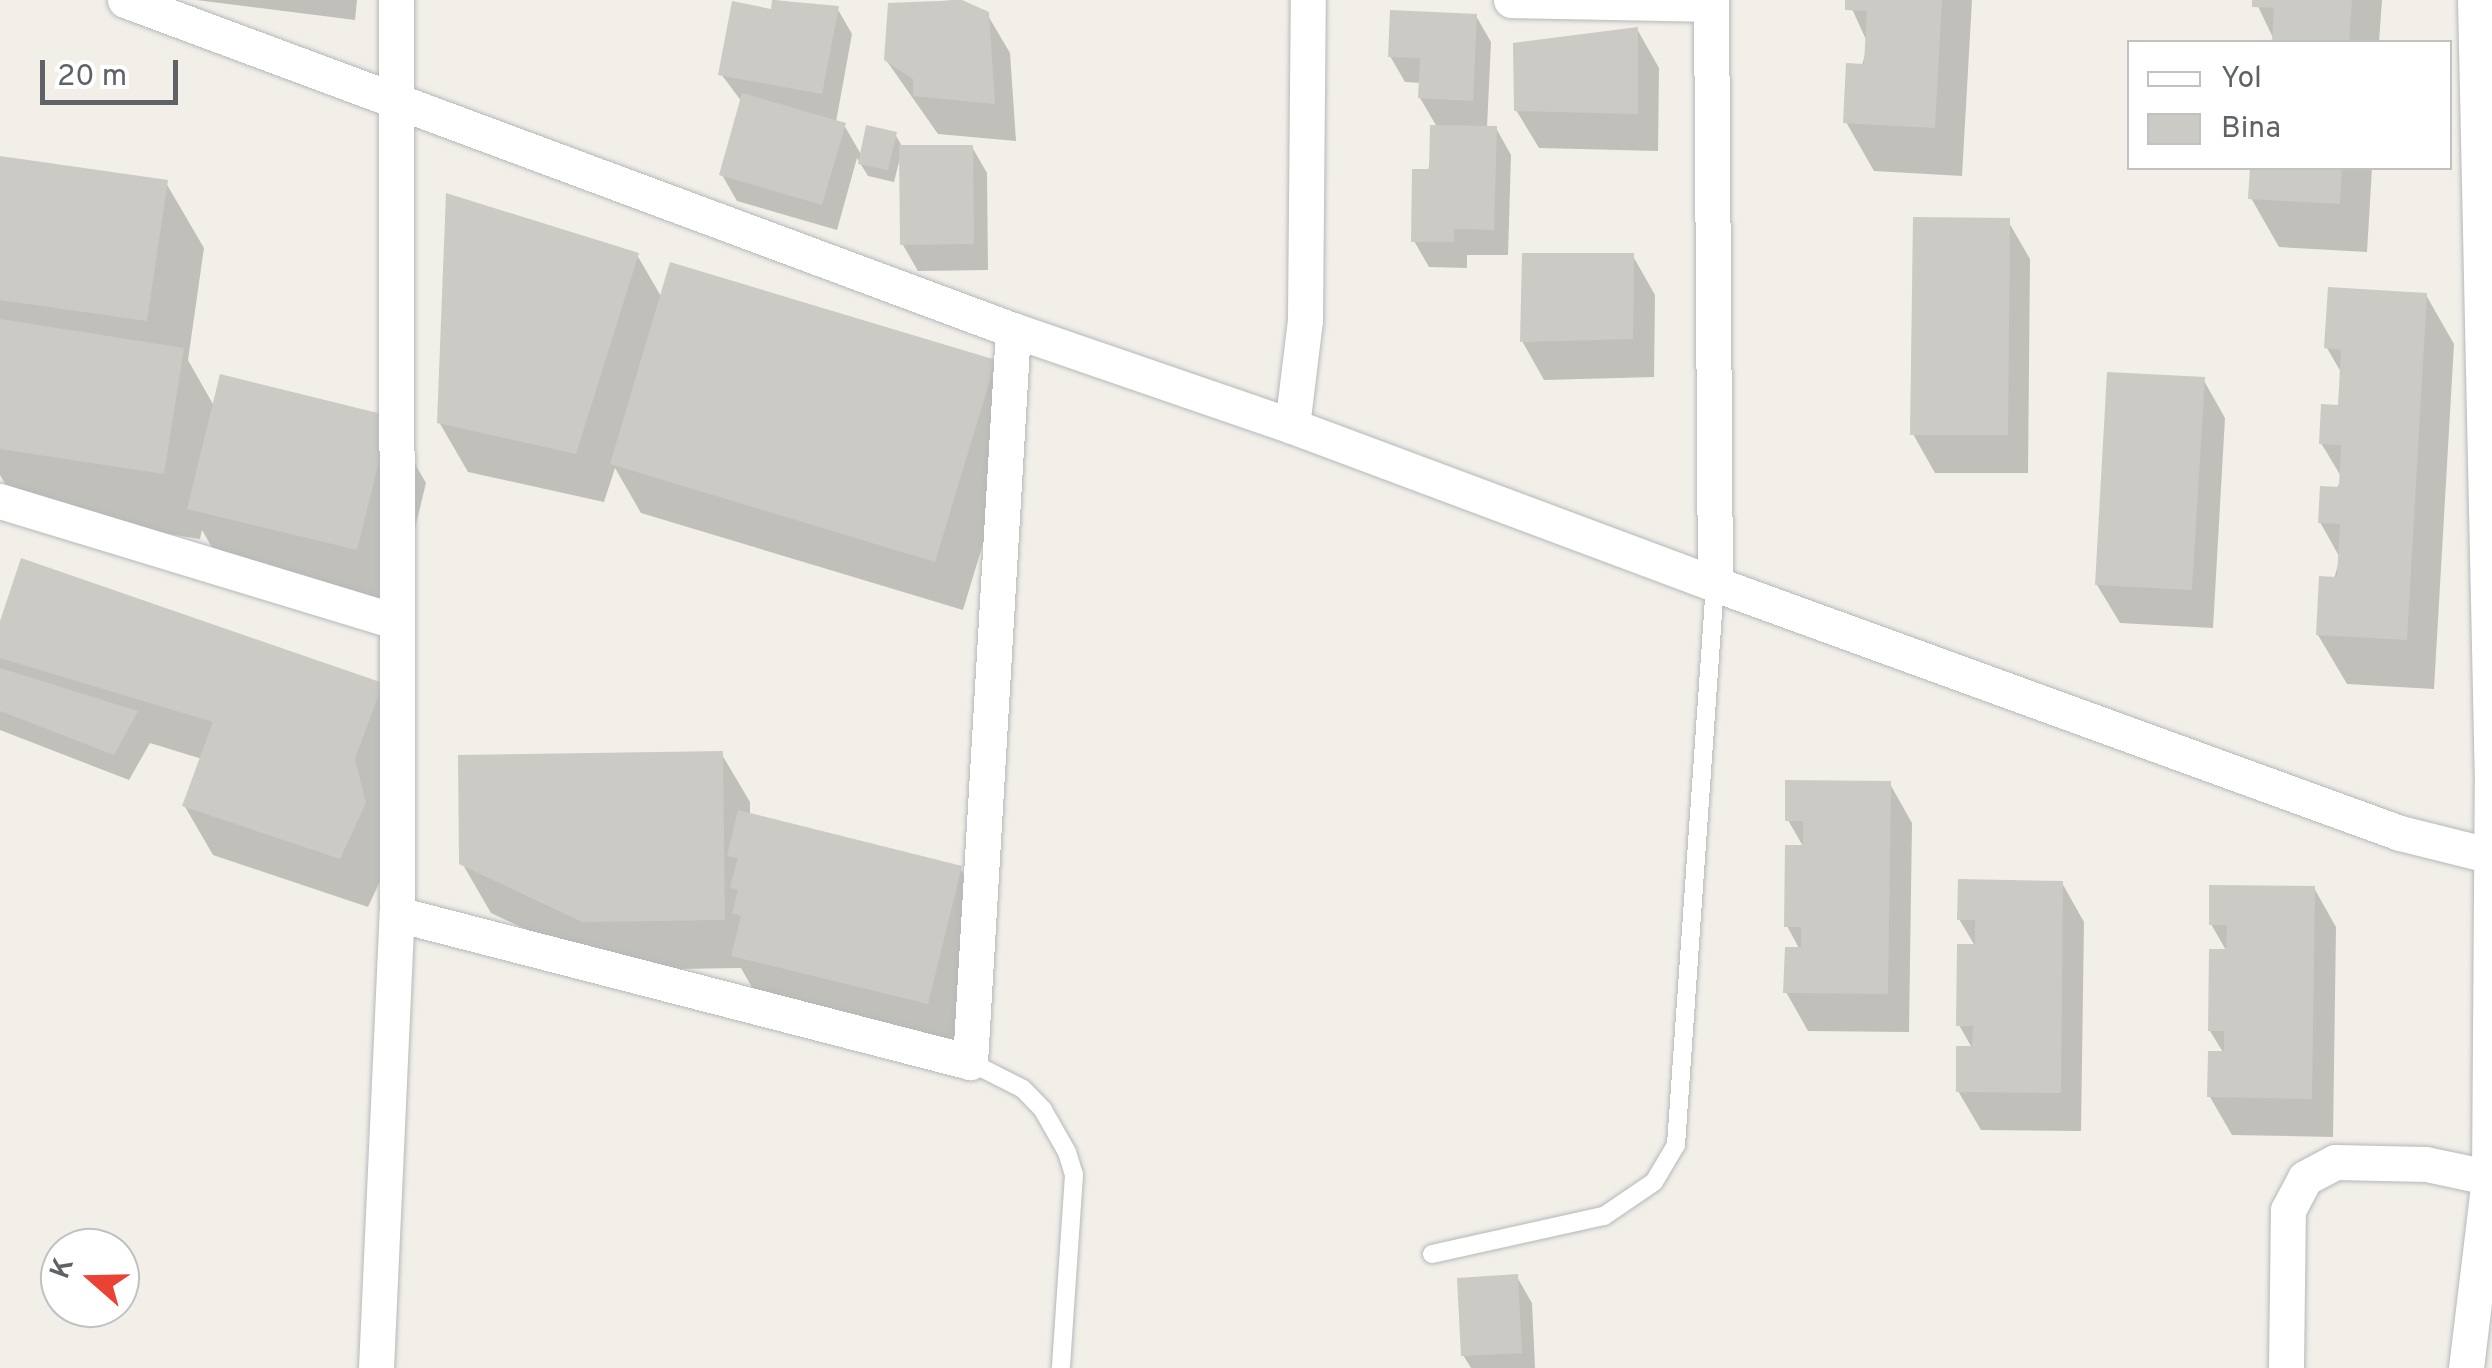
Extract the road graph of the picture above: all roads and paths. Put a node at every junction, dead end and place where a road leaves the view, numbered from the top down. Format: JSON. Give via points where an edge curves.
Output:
{"nodes":[{"id":1,"x":125,"y":0,"type":"edge"},
{"id":2,"x":396,"y":0,"type":"edge"},
{"id":3,"x":1308,"y":0,"type":"edge"},
{"id":4,"x":1511,"y":0,"type":"edge"},
{"id":5,"x":2475,"y":0,"type":"edge"},
{"id":6,"x":1711,"y":2,"type":"edge"},
{"id":7,"x":396,"y":102,"type":"junction"},
{"id":8,"x":1014,"y":330,"type":"junction"},
{"id":9,"x":2488,"y":375,"type":"edge"},
{"id":10,"x":1292,"y":426,"type":"junction"},
{"id":11,"x":0,"y":501,"type":"edge"},
{"id":12,"x":1715,"y":584,"type":"junction"},
{"id":13,"x":396,"y":621,"type":"junction"},
{"id":14,"x":2492,"y":856,"type":"edge"},
{"id":15,"x":398,"y":914,"type":"junction"},
{"id":16,"x":970,"y":1062,"type":"junction"},
{"id":17,"x":2491,"y":1178,"type":"edge"},
{"id":18,"x":1432,"y":1254,"type":"dead end"},
{"id":19,"x":376,"y":1368,"type":"edge"},
{"id":20,"x":1061,"y":1368,"type":"edge"},
{"id":21,"x":2286,"y":1368,"type":"edge"},
{"id":22,"x":2466,"y":1368,"type":"edge"}],
"edges":[{"from":1,"to":7,"type":"street"},
{"from":2,"to":7,"type":"street"},
{"from":3,"to":10,"type":"street","via":[[1304,320]]},
{"from":4,"to":6,"type":"street"},
{"from":5,"to":9,"type":"street"},
{"from":6,"to":12,"type":"street"},
{"from":7,"to":8,"type":"street"},
{"from":7,"to":13,"type":"street"},
{"from":8,"to":10,"type":"street"},
{"from":8,"to":16,"type":"street"},
{"from":9,"to":14,"type":"street"},
{"from":10,"to":12,"type":"street"},
{"from":11,"to":13,"type":"street"},
{"from":12,"to":14,"type":"street","via":[[2400,833]]},
{"from":12,"to":18,"type":"lane","via":[[1676,1145],[1654,1182],[1604,1216]]},
{"from":13,"to":15,"type":"street"},
{"from":14,"to":17,"type":"street"},
{"from":15,"to":16,"type":"street"},
{"from":15,"to":19,"type":"street"},
{"from":16,"to":20,"type":"lane","via":[[1022,1089],[1067,1152],[1074,1175]]},
{"from":17,"to":21,"type":"street","via":[[2426,1164],[2335,1162],[2305,1178],[2288,1210]]},
{"from":17,"to":22,"type":"street"}]}
